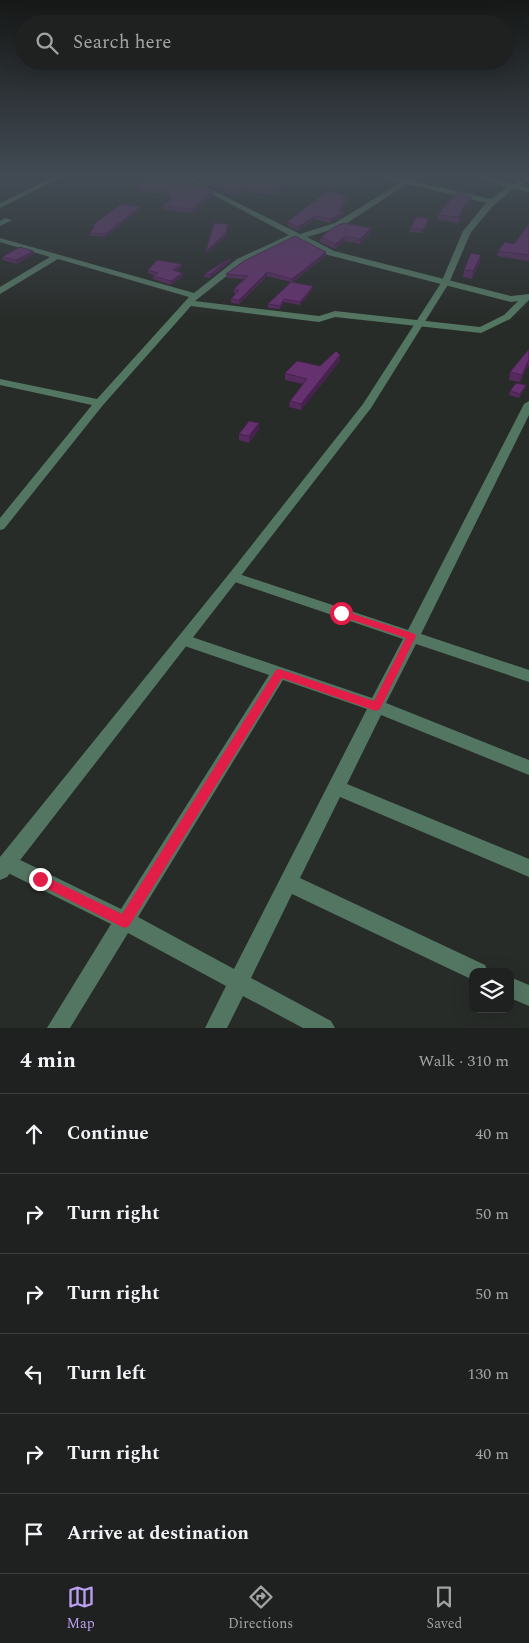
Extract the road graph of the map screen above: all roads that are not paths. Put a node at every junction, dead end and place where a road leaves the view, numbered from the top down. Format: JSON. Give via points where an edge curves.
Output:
{"nodes":[{"id":1,"x":276,"y":225,"type":"edge"},
{"id":2,"x":338,"y":225,"type":"edge"},
{"id":3,"x":471,"y":225,"type":"edge"},
{"id":4,"x":298,"y":236,"type":"junction"},
{"id":5,"x":0,"y":240,"type":"edge"},
{"id":6,"x":56,"y":256,"type":"junction"},
{"id":7,"x":445,"y":283,"type":"junction"},
{"id":8,"x":0,"y":290,"type":"edge"},
{"id":9,"x":527,"y":297,"type":"edge"},
{"id":10,"x":192,"y":300,"type":"junction"},
{"id":11,"x":420,"y":322,"type":"junction"},
{"id":12,"x":0,"y":382,"type":"edge"},
{"id":13,"x":99,"y":403,"type":"junction"},
{"id":14,"x":529,"y":404,"type":"edge"},
{"id":15,"x":0,"y":526,"type":"edge"},
{"id":16,"x":234,"y":577,"type":"junction"},
{"id":17,"x":412,"y":636,"type":"junction"},
{"id":18,"x":184,"y":640,"type":"junction"},
{"id":19,"x":279,"y":673,"type":"junction"},
{"id":20,"x":529,"y":676,"type":"edge"},
{"id":21,"x":376,"y":706,"type":"junction"},
{"id":22,"x":529,"y":768,"type":"edge"},
{"id":23,"x":336,"y":787,"type":"junction"},
{"id":24,"x":3,"y":867,"type":"edge"},
{"id":25,"x":529,"y":868,"type":"edge"},
{"id":26,"x":288,"y":882,"type":"junction"},
{"id":27,"x":125,"y":921,"type":"junction"},
{"id":28,"x":470,"y":968,"type":"edge"},
{"id":29,"x":239,"y":983,"type":"junction"},
{"id":30,"x":514,"y":989,"type":"edge"},
{"id":31,"x":529,"y":996,"type":"edge"},
{"id":32,"x":58,"y":1028,"type":"edge"},
{"id":33,"x":216,"y":1028,"type":"edge"},
{"id":34,"x":324,"y":1028,"type":"edge"}],
"edges":[{"from":1,"to":4,"type":"street"},
{"from":2,"to":4,"type":"street"},
{"from":3,"to":7,"type":"street"},
{"from":4,"to":7,"type":"street","via":[[331,253]]},
{"from":4,"to":10,"type":"street","via":[[240,261]]},
{"from":5,"to":6,"type":"street"},
{"from":6,"to":8,"type":"street"},
{"from":6,"to":10,"type":"street"},
{"from":7,"to":9,"type":"street","via":[[511,299]]},
{"from":7,"to":11,"type":"street"},
{"from":9,"to":11,"type":"street","via":[[507,317],[481,330]]},
{"from":10,"to":11,"type":"street","via":[[320,319],[335,314]]},
{"from":10,"to":13,"type":"street"},
{"from":11,"to":16,"type":"street","via":[[367,406]]},
{"from":12,"to":13,"type":"street"},
{"from":13,"to":15,"type":"street"},
{"from":14,"to":17,"type":"street"},
{"from":16,"to":17,"type":"street"},
{"from":16,"to":18,"type":"street"},
{"from":17,"to":20,"type":"street"},
{"from":17,"to":21,"type":"street"},
{"from":18,"to":19,"type":"street"},
{"from":18,"to":24,"type":"street"},
{"from":19,"to":21,"type":"street"},
{"from":19,"to":27,"type":"street"},
{"from":21,"to":22,"type":"street"},
{"from":21,"to":23,"type":"street"},
{"from":23,"to":25,"type":"street"},
{"from":23,"to":26,"type":"street"},
{"from":24,"to":27,"type":"street"},
{"from":26,"to":28,"type":"street"},
{"from":26,"to":29,"type":"street"},
{"from":27,"to":29,"type":"street"},
{"from":27,"to":32,"type":"street"},
{"from":29,"to":33,"type":"street"},
{"from":29,"to":34,"type":"street"},
{"from":30,"to":31,"type":"street"}]}
